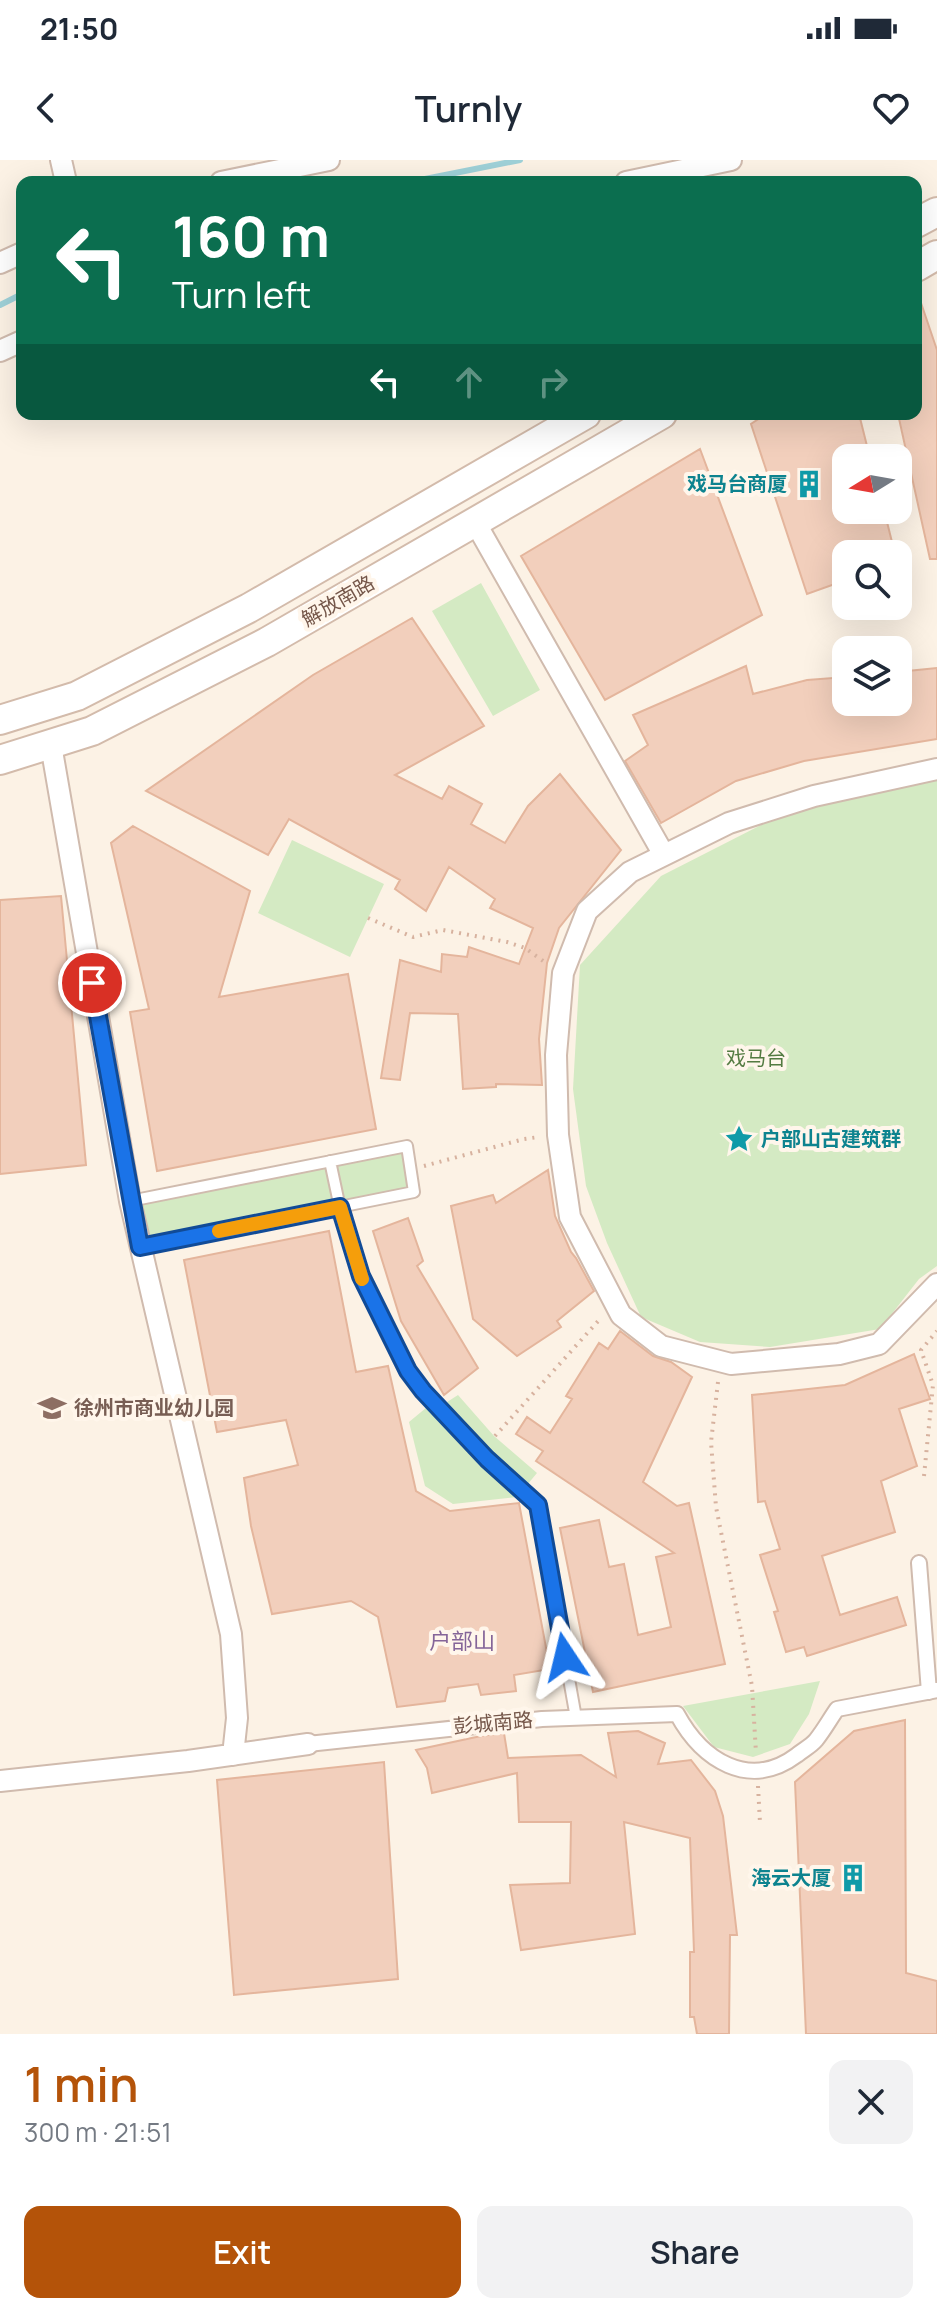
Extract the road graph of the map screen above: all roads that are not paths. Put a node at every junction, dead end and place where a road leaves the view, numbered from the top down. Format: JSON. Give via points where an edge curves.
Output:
{"nodes":[{"id":1,"x":329,"y":160,"type":"edge"},
{"id":2,"x":731,"y":160,"type":"edge"},
{"id":3,"x":250,"y":176,"type":"edge"},
{"id":4,"x":655,"y":176,"type":"edge"},
{"id":5,"x":576,"y":420,"type":"edge"},
{"id":6,"x":652,"y":420,"type":"edge"},
{"id":7,"x":475,"y":522,"type":"junction"},
{"id":8,"x":0,"y":720,"type":"edge"},
{"id":9,"x":51,"y":745,"type":"junction"},
{"id":10,"x":0,"y":760,"type":"edge"},
{"id":11,"x":937,"y":769,"type":"edge"},
{"id":12,"x":664,"y":855,"type":"junction"},
{"id":13,"x":330,"y":1161,"type":"junction"},
{"id":14,"x":130,"y":1201,"type":"junction"},
{"id":15,"x":340,"y":1207,"type":"junction"},
{"id":16,"x":140,"y":1247,"type":"junction"},
{"id":17,"x":937,"y":1284,"type":"edge"},
{"id":18,"x":919,"y":1563,"type":"dead end"},
{"id":19,"x":933,"y":1691,"type":"edge"},
{"id":20,"x":576,"y":1718,"type":"junction"},
{"id":21,"x":308,"y":1744,"type":"joint"},
{"id":22,"x":233,"y":1755,"type":"junction"},
{"id":23,"x":0,"y":1781,"type":"edge"}],
"edges":[{"from":1,"to":3,"type":"street"},
{"from":2,"to":4,"type":"street"},
{"from":5,"to":8,"type":"main road","name":"解放南路","via":[[249,608],[77,696]]},
{"from":6,"to":7,"type":"main road","name":"解放南路"},
{"from":7,"to":9,"type":"main road","name":"解放南路","via":[[267,642],[92,731]]},
{"from":7,"to":12,"type":"street"},
{"from":9,"to":10,"type":"main road","name":"解放南路"},
{"from":9,"to":14,"type":"street"},
{"from":11,"to":12,"type":"street","via":[[814,796],[729,823]]},
{"from":12,"to":17,"type":"street","via":[[630,872],[587,911],[563,973],[556,1055],[558,1135],[570,1217],[621,1315],[661,1346],[731,1364],[839,1354],[879,1344]]},
{"from":13,"to":14,"type":"lane"},
{"from":13,"to":15,"type":"lane"},
{"from":13,"to":15,"type":"lane","via":[[407,1146],[414,1192]]},
{"from":14,"to":16,"type":"street"},
{"from":15,"to":16,"type":"lane"},
{"from":15,"to":20,"type":"lane","via":[[361,1276],[408,1371],[487,1459],[538,1505]]},
{"from":16,"to":22,"type":"street","via":[[231,1634],[237,1718]]},
{"from":18,"to":19,"type":"street"},
{"from":19,"to":20,"type":"street","name":"彭城南路","via":[[837,1709],[815,1741],[785,1764],[757,1771],[739,1770],[706,1753],[677,1714]]},
{"from":20,"to":21,"type":"street","name":"彭城南路"},
{"from":21,"to":22,"type":"street","name":"彭城南路"},
{"from":22,"to":23,"type":"street","name":"彭城南路"}]}
